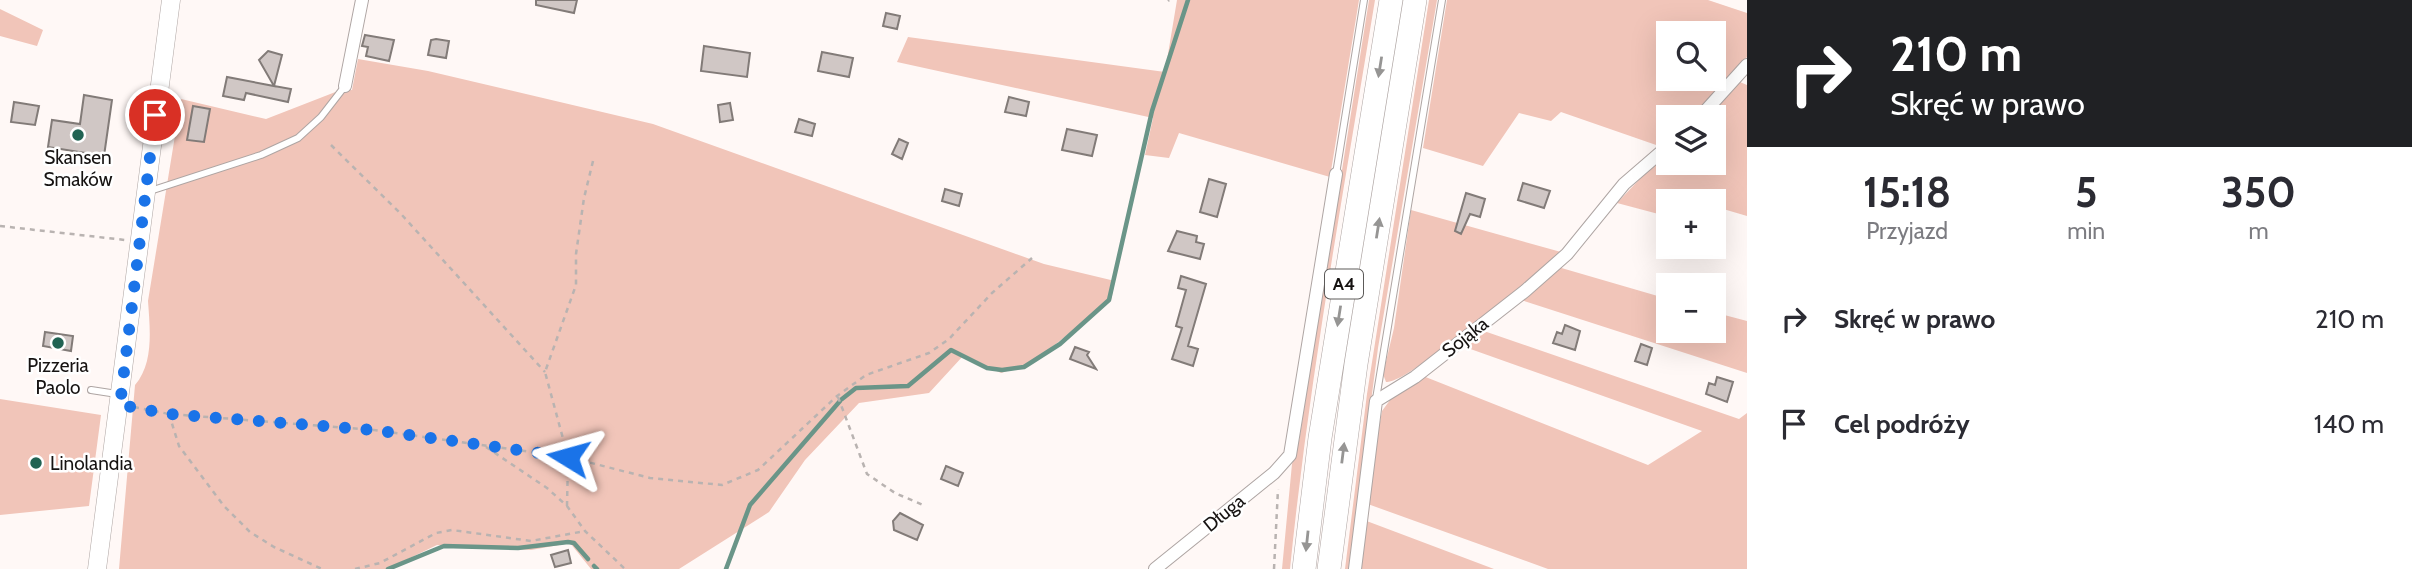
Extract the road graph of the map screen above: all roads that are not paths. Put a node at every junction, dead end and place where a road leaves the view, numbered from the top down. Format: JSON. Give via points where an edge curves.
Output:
{"nodes":[{"id":1,"x":171,"y":0,"type":"edge"},
{"id":2,"x":362,"y":0,"type":"edge"},
{"id":3,"x":1364,"y":0,"type":"edge"},
{"id":4,"x":1391,"y":0,"type":"edge"},
{"id":5,"x":1415,"y":0,"type":"edge"},
{"id":6,"x":1442,"y":0,"type":"edge"},
{"id":7,"x":1747,"y":65,"type":"edge"},
{"id":8,"x":345,"y":86,"type":"joint"},
{"id":9,"x":1711,"y":105,"type":"edge"},
{"id":10,"x":1656,"y":156,"type":"edge"},
{"id":11,"x":1336,"y":174,"type":"joint"},
{"id":12,"x":145,"y":192,"type":"junction"},
{"id":13,"x":91,"y":390,"type":"dead end"},
{"id":14,"x":121,"y":400,"type":"junction"},
{"id":15,"x":1376,"y":401,"type":"junction"},
{"id":16,"x":97,"y":569,"type":"edge"},
{"id":17,"x":1155,"y":569,"type":"edge"},
{"id":18,"x":1304,"y":569,"type":"edge"},
{"id":19,"x":1329,"y":569,"type":"edge"},
{"id":20,"x":1355,"y":569,"type":"edge"}],
"edges":[{"from":1,"to":12,"type":"main road"},
{"from":2,"to":8,"type":"street"},
{"from":3,"to":11,"type":"lane"},
{"from":4,"to":18,"type":"highway","number":"A4","one_way":true,"via":[[1326,398]]},
{"from":19,"to":5,"type":"highway","number":"A4","one_way":true,"via":[[1356,364]]},
{"from":6,"to":15,"type":"lane"},
{"from":7,"to":9,"type":"street"},
{"from":8,"to":12,"type":"lane","via":[[298,138],[261,155]]},
{"from":10,"to":15,"type":"street","name":"Sojąka","via":[[1624,184],[1567,254],[1525,291],[1415,377]]},
{"from":11,"to":17,"type":"street","name":"Długa","via":[[1290,455],[1275,473]]},
{"from":12,"to":14,"type":"main road"},
{"from":13,"to":14,"type":"lane"},
{"from":14,"to":16,"type":"main road"},
{"from":15,"to":20,"type":"street"}]}
